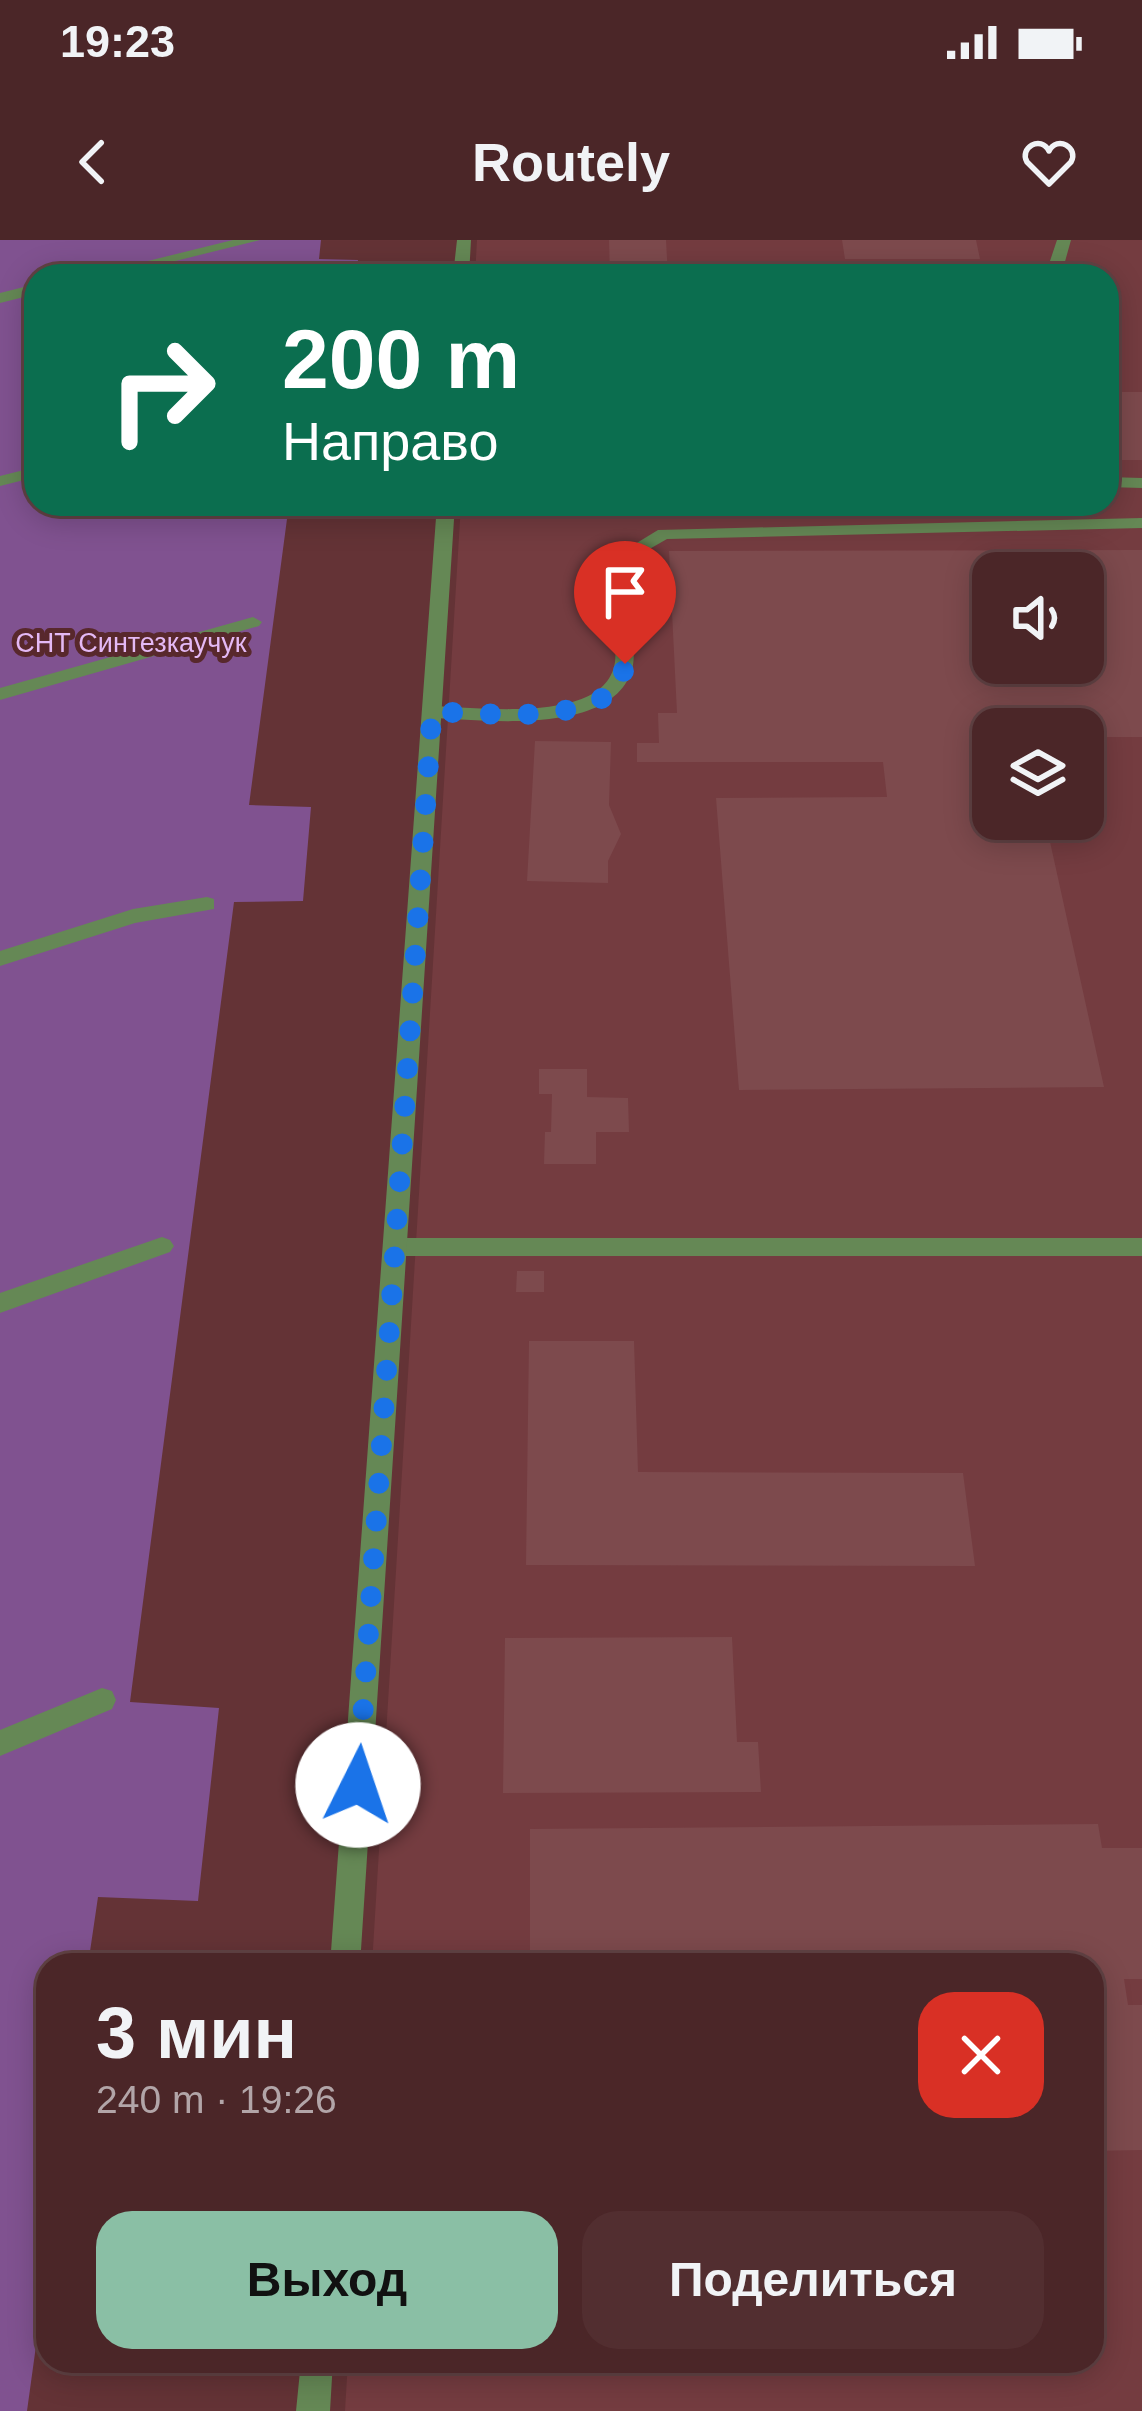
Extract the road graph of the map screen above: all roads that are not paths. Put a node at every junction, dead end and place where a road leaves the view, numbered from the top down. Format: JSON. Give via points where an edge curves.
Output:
{"nodes":[{"id":1,"x":253,"y":240,"type":"edge"},
{"id":2,"x":148,"y":264,"type":"edge"},
{"id":3,"x":445,"y":516,"type":"edge"},
{"id":4,"x":1142,"y":524,"type":"edge"},
{"id":5,"x":253,"y":622,"type":"dead end"},
{"id":6,"x":0,"y":694,"type":"edge"},
{"id":7,"x":432,"y":712,"type":"junction"},
{"id":8,"x":207,"y":904,"type":"dead end"},
{"id":9,"x":0,"y":959,"type":"edge"},
{"id":10,"x":162,"y":1246,"type":"dead end"},
{"id":11,"x":397,"y":1246,"type":"junction"},
{"id":12,"x":1142,"y":1247,"type":"edge"},
{"id":13,"x":0,"y":1303,"type":"edge"},
{"id":14,"x":102,"y":1700,"type":"dead end"},
{"id":15,"x":0,"y":1743,"type":"edge"},
{"id":16,"x":346,"y":1953,"type":"edge"},
{"id":17,"x":316,"y":2373,"type":"edge"},
{"id":18,"x":313,"y":2411,"type":"edge"}],
"edges":[{"from":1,"to":2,"type":"street"},
{"from":3,"to":7,"type":"street"},
{"from":4,"to":7,"type":"street","via":[[664,534],[631,552],[620,601],[625,664],[610,695],[573,710]]},
{"from":5,"to":6,"type":"street"},
{"from":7,"to":11,"type":"street"},
{"from":8,"to":9,"type":"street","via":[[133,916]]},
{"from":10,"to":13,"type":"street"},
{"from":11,"to":12,"type":"street"},
{"from":11,"to":16,"type":"street"},
{"from":14,"to":15,"type":"street"},
{"from":17,"to":18,"type":"street"}]}
